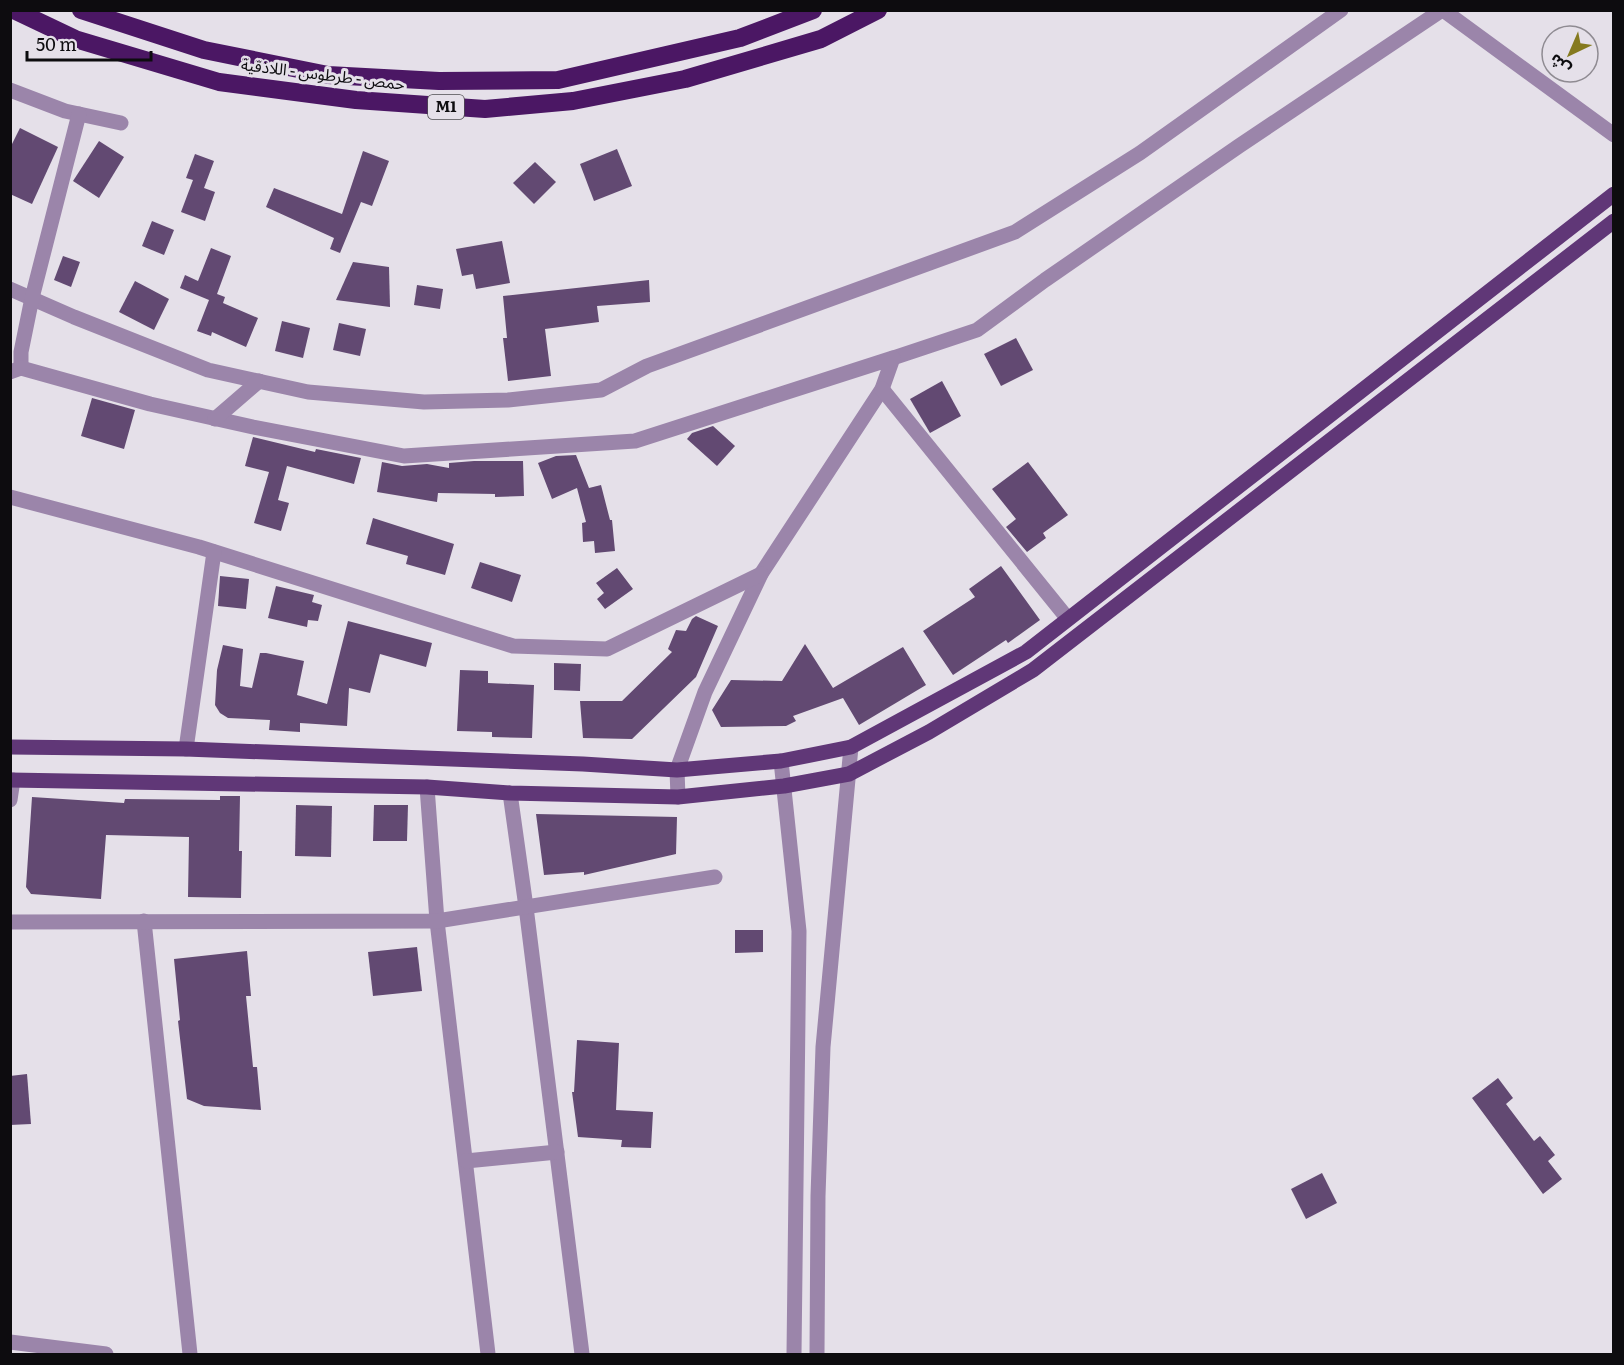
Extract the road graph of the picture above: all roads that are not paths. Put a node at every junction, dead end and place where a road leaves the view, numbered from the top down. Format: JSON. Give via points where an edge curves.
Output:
{"nodes":[{"id":1,"x":14,"y":10,"type":"edge"},
{"id":2,"x":81,"y":10,"type":"edge"},
{"id":3,"x":813,"y":10,"type":"edge"},
{"id":4,"x":878,"y":10,"type":"edge"},
{"id":5,"x":1341,"y":10,"type":"edge"},
{"id":6,"x":1442,"y":10,"type":"edge"},
{"id":7,"x":10,"y":90,"type":"edge"},
{"id":8,"x":79,"y":114,"type":"junction"},
{"id":9,"x":121,"y":123,"type":"dead end"},
{"id":10,"x":1614,"y":135,"type":"edge"},
{"id":11,"x":1614,"y":194,"type":"edge"},
{"id":12,"x":1614,"y":221,"type":"edge"},
{"id":13,"x":10,"y":289,"type":"edge"},
{"id":14,"x":32,"y":298,"type":"junction"},
{"id":15,"x":16,"y":349,"type":"edge"},
{"id":16,"x":893,"y":358,"type":"junction"},
{"id":17,"x":16,"y":370,"type":"edge"},
{"id":18,"x":259,"y":381,"type":"junction"},
{"id":19,"x":882,"y":389,"type":"junction"},
{"id":20,"x":215,"y":419,"type":"junction"},
{"id":21,"x":10,"y":497,"type":"edge"},
{"id":22,"x":214,"y":552,"type":"junction"},
{"id":23,"x":761,"y":574,"type":"junction"},
{"id":24,"x":1068,"y":619,"type":"junction"},
{"id":25,"x":10,"y":747,"type":"edge"},
{"id":26,"x":851,"y":747,"type":"junction"},
{"id":27,"x":186,"y":749,"type":"junction"},
{"id":28,"x":781,"y":761,"type":"junction"},
{"id":29,"x":677,"y":770,"type":"junction"},
{"id":30,"x":849,"y":774,"type":"junction"},
{"id":31,"x":12,"y":780,"type":"edge"},
{"id":32,"x":784,"y":786,"type":"junction"},
{"id":33,"x":427,"y":787,"type":"junction"},
{"id":34,"x":510,"y":793,"type":"junction"},
{"id":35,"x":678,"y":797,"type":"junction"},
{"id":36,"x":10,"y":800,"type":"edge"},
{"id":37,"x":715,"y":877,"type":"dead end"},
{"id":38,"x":526,"y":907,"type":"junction"},
{"id":39,"x":10,"y":921,"type":"edge"},
{"id":40,"x":144,"y":921,"type":"junction"},
{"id":41,"x":438,"y":921,"type":"junction"},
{"id":42,"x":557,"y":1152,"type":"junction"},
{"id":43,"x":466,"y":1161,"type":"junction"},
{"id":44,"x":10,"y":1342,"type":"edge"},
{"id":45,"x":106,"y":1354,"type":"edge"},
{"id":46,"x":190,"y":1354,"type":"edge"},
{"id":47,"x":488,"y":1354,"type":"edge"},
{"id":48,"x":582,"y":1354,"type":"edge"},
{"id":49,"x":794,"y":1354,"type":"edge"},
{"id":50,"x":817,"y":1354,"type":"edge"}],
"edges":[{"from":1,"to":4,"type":"highway","name":"حمص - طرطوس - اللاذقية","number":"M1","via":[[75,39],[219,82],[356,100],[485,109],[573,101],[685,79],[821,39]]},
{"from":2,"to":3,"type":"highway","name":"حمص - طرطوس - اللاذقية","number":"M1","via":[[204,50],[328,75],[439,81],[558,80],[740,38]]},
{"from":5,"to":18,"type":"street","via":[[1140,153],[1015,232],[647,366],[601,390],[508,400],[424,402],[308,392]]},
{"from":6,"to":10,"type":"street"},
{"from":6,"to":16,"type":"street","via":[[1190,179],[977,330]]},
{"from":7,"to":8,"type":"street"},
{"from":8,"to":9,"type":"street"},
{"from":8,"to":14,"type":"street"},
{"from":11,"to":24,"type":"main road"},
{"from":12,"to":30,"type":"main road","via":[[1033,670]]},
{"from":13,"to":14,"type":"street"},
{"from":14,"to":15,"type":"street"},
{"from":14,"to":18,"type":"street","via":[[208,370]]},
{"from":15,"to":17,"type":"street"},
{"from":16,"to":19,"type":"street"},
{"from":16,"to":20,"type":"street","via":[[635,441],[404,456]]},
{"from":17,"to":20,"type":"street"},
{"from":18,"to":20,"type":"street"},
{"from":19,"to":23,"type":"street"},
{"from":19,"to":24,"type":"street"},
{"from":21,"to":22,"type":"street"},
{"from":22,"to":23,"type":"street","via":[[513,646],[608,649]]},
{"from":22,"to":27,"type":"street"},
{"from":23,"to":29,"type":"street","via":[[705,692]]},
{"from":24,"to":26,"type":"main road","via":[[1026,652]]},
{"from":25,"to":27,"type":"main road"},
{"from":26,"to":28,"type":"main road"},
{"from":26,"to":30,"type":"street"},
{"from":27,"to":29,"type":"main road"},
{"from":28,"to":29,"type":"main road"},
{"from":28,"to":32,"type":"street"},
{"from":29,"to":35,"type":"street"},
{"from":30,"to":32,"type":"main road"},
{"from":30,"to":50,"type":"street","via":[[822,1047]]},
{"from":31,"to":33,"type":"main road"},
{"from":31,"to":36,"type":"street"},
{"from":32,"to":35,"type":"main road"},
{"from":32,"to":49,"type":"street","via":[[799,931]]},
{"from":33,"to":34,"type":"main road"},
{"from":33,"to":41,"type":"street"},
{"from":34,"to":35,"type":"main road"},
{"from":34,"to":38,"type":"street"},
{"from":37,"to":38,"type":"street"},
{"from":38,"to":41,"type":"street"},
{"from":38,"to":42,"type":"street"},
{"from":39,"to":40,"type":"street"},
{"from":40,"to":41,"type":"street"},
{"from":40,"to":46,"type":"street"},
{"from":41,"to":43,"type":"street"},
{"from":42,"to":43,"type":"street"},
{"from":42,"to":48,"type":"street"},
{"from":43,"to":47,"type":"street"},
{"from":44,"to":45,"type":"street"}]}
